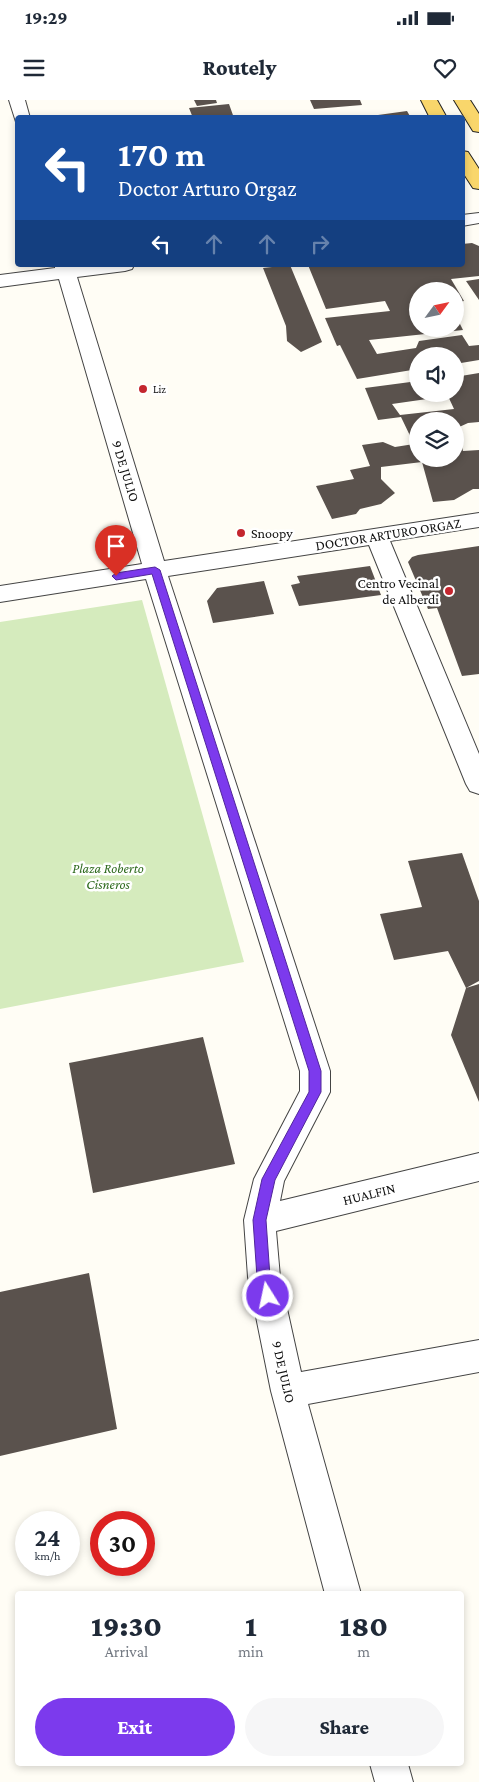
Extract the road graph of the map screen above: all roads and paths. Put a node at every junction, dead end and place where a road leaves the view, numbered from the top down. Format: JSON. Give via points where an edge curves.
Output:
{"nodes":[{"id":1,"x":17,"y":100,"type":"edge"},
{"id":2,"x":429,"y":100,"type":"edge"},
{"id":3,"x":462,"y":100,"type":"edge"},
{"id":4,"x":21,"y":115,"type":"edge"},
{"id":5,"x":437,"y":115,"type":"edge"},
{"id":6,"x":479,"y":127,"type":"edge"},
{"id":7,"x":465,"y":161,"type":"edge"},
{"id":8,"x":479,"y":184,"type":"edge"},
{"id":9,"x":479,"y":218,"type":"edge"},
{"id":10,"x":465,"y":220,"type":"edge"},
{"id":11,"x":95,"y":267,"type":"edge"},
{"id":12,"x":65,"y":269,"type":"edge"},
{"id":13,"x":0,"y":281,"type":"edge"},
{"id":14,"x":479,"y":520,"type":"edge"},
{"id":15,"x":377,"y":536,"type":"junction"},
{"id":16,"x":155,"y":570,"type":"junction"},
{"id":17,"x":0,"y":594,"type":"edge"},
{"id":18,"x":479,"y":784,"type":"edge"},
{"id":19,"x":479,"y":1167,"type":"edge"},
{"id":20,"x":260,"y":1220,"type":"junction"},
{"id":21,"x":479,"y":1356,"type":"edge"},
{"id":22,"x":288,"y":1391,"type":"junction"},
{"id":23,"x":342,"y":1591,"type":"edge"},
{"id":24,"x":390,"y":1766,"type":"edge"},
{"id":25,"x":394,"y":1782,"type":"edge"}],
"edges":[{"from":1,"to":4,"type":"street"},
{"from":2,"to":5,"type":"main road"},
{"from":3,"to":6,"type":"main road"},
{"from":7,"to":8,"type":"main road"},
{"from":9,"to":10,"type":"street"},
{"from":11,"to":12,"type":"street"},
{"from":12,"to":13,"type":"street"},
{"from":12,"to":16,"type":"street","name":"9 DE JULIO"},
{"from":14,"to":15,"type":"street","name":"DOCTOR ARTURO ORGAZ"},
{"from":15,"to":16,"type":"street","name":"DOCTOR ARTURO ORGAZ"},
{"from":15,"to":18,"type":"street"},
{"from":16,"to":17,"type":"street","name":"DOCTOR ARTURO ORGAZ"},
{"from":16,"to":20,"type":"street","name":"9 DE JULIO","via":[[315,1071],[315,1092],[268,1179]]},
{"from":19,"to":20,"type":"street","name":"HUALFIN"},
{"from":20,"to":22,"type":"street","name":"9 DE JULIO","via":[[264,1277]]},
{"from":21,"to":22,"type":"street"},
{"from":22,"to":23,"type":"street","name":"9 DE JULIO"},
{"from":24,"to":25,"type":"street"}]}
